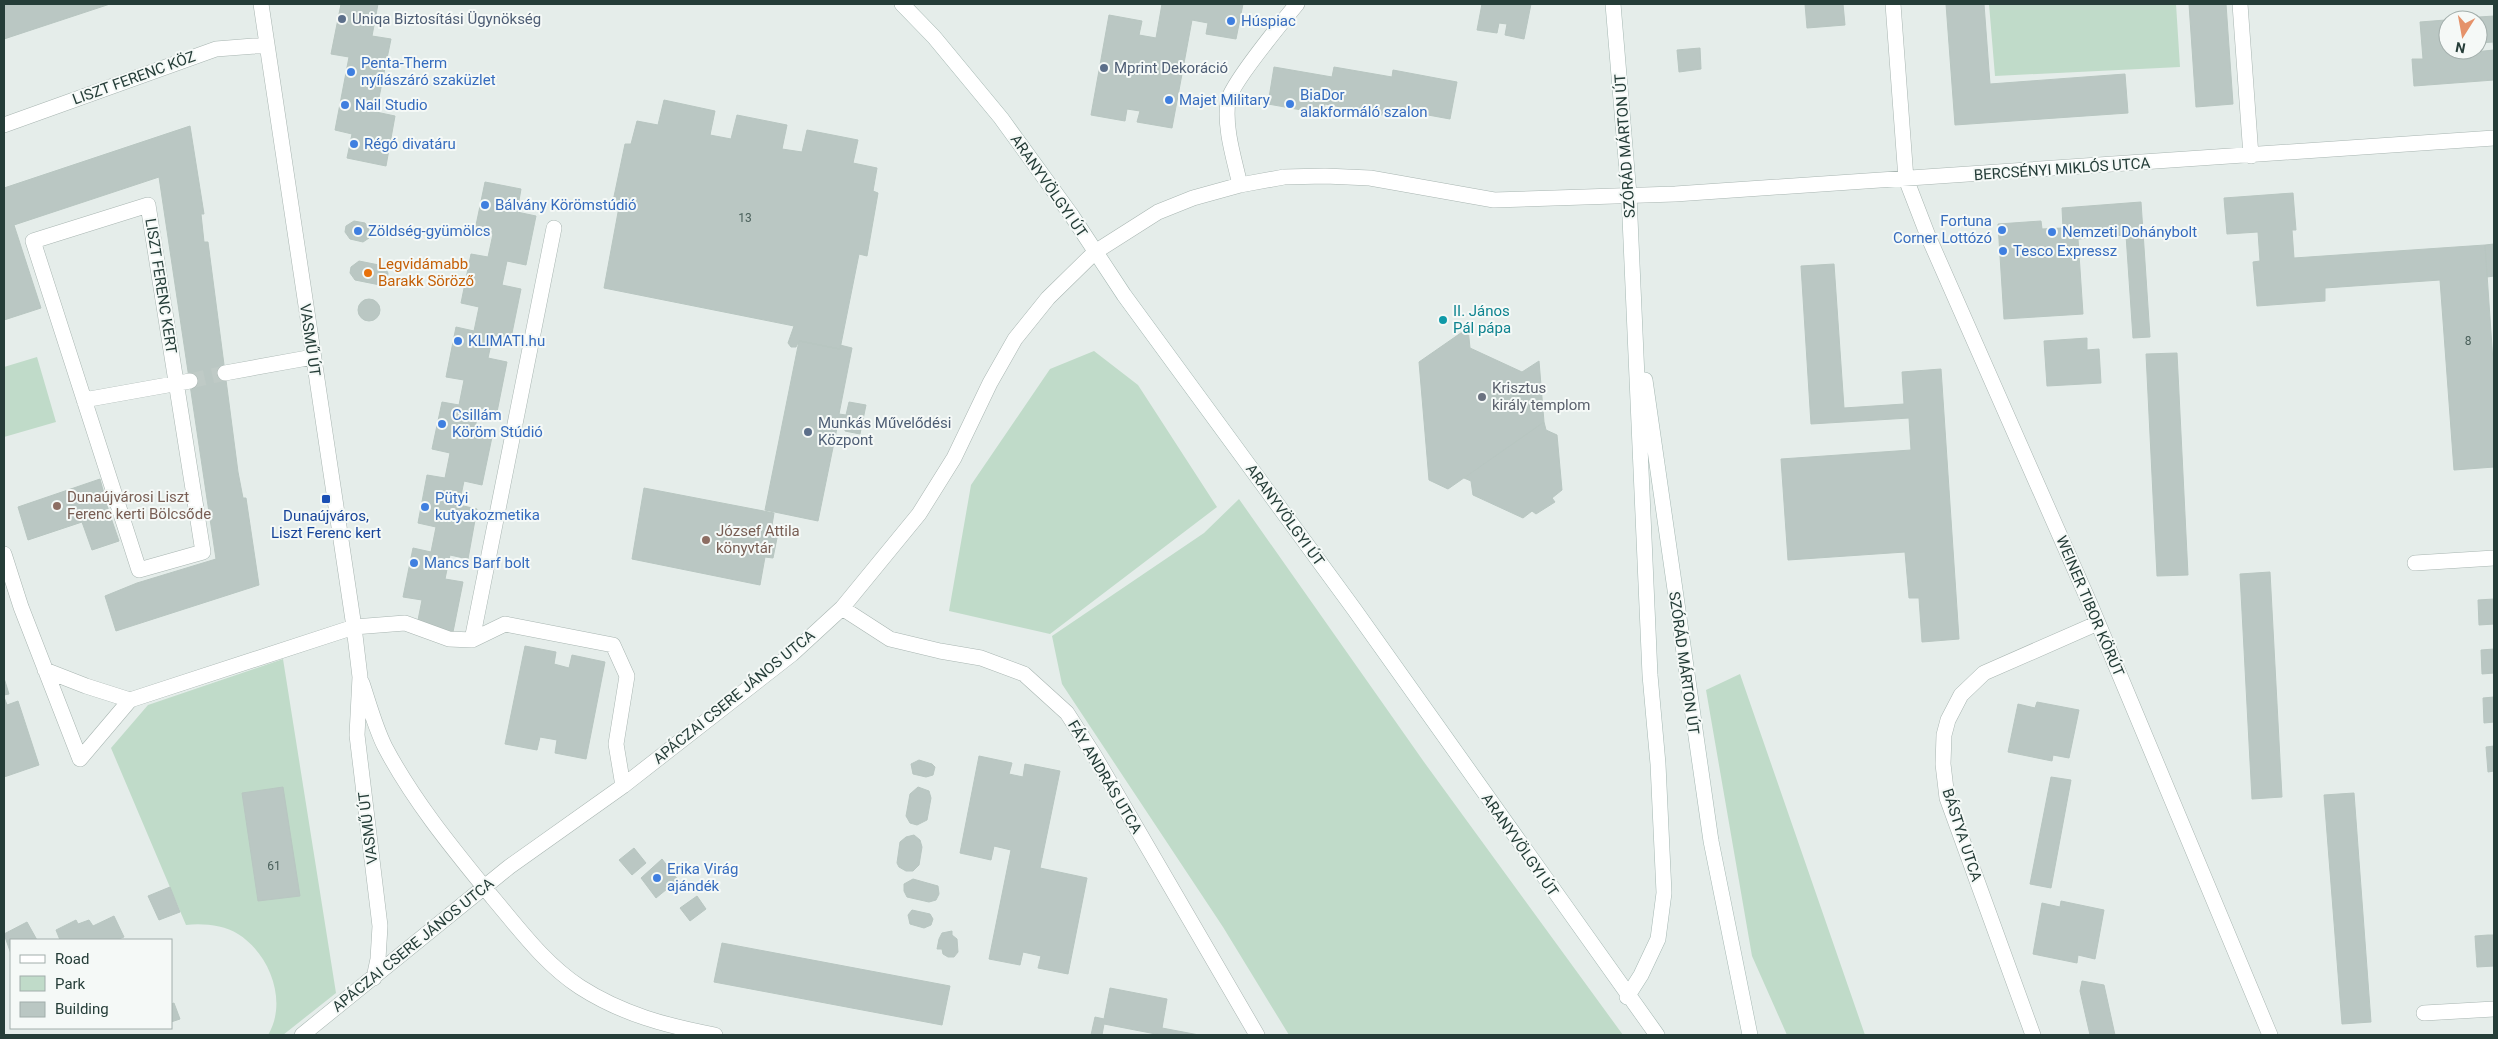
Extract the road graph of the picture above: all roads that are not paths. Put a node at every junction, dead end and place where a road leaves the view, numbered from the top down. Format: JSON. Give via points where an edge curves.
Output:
{"nodes":[{"id":1,"x":261,"y":4,"type":"edge"},
{"id":2,"x":902,"y":4,"type":"edge"},
{"id":3,"x":1297,"y":4,"type":"edge"},
{"id":4,"x":1613,"y":4,"type":"edge"},
{"id":5,"x":1893,"y":4,"type":"edge"},
{"id":6,"x":2240,"y":4,"type":"edge"},
{"id":7,"x":267,"y":45,"type":"junction"},
{"id":8,"x":4,"y":125,"type":"edge"},
{"id":9,"x":2494,"y":138,"type":"edge"},
{"id":10,"x":2252,"y":156,"type":"junction"},
{"id":11,"x":1906,"y":179,"type":"junction"},
{"id":12,"x":1240,"y":185,"type":"junction"},
{"id":13,"x":1629,"y":195,"type":"junction"},
{"id":14,"x":554,"y":228,"type":"dead end"},
{"id":15,"x":1095,"y":252,"type":"junction"},
{"id":16,"x":1632,"y":288,"type":"junction"},
{"id":17,"x":313,"y":357,"type":"junction"},
{"id":18,"x":225,"y":373,"type":"tunnel mouth"},
{"id":19,"x":183,"y":382,"type":"junction"},
{"id":20,"x":84,"y":400,"type":"junction"},
{"id":21,"x":4,"y":554,"type":"edge"},
{"id":22,"x":2494,"y":558,"type":"edge"},
{"id":23,"x":2415,"y":563,"type":"dead end"},
{"id":24,"x":842,"y":608,"type":"junction"},
{"id":25,"x":2098,"y":623,"type":"junction"},
{"id":26,"x":354,"y":627,"type":"junction"},
{"id":27,"x":472,"y":640,"type":"junction"},
{"id":28,"x":45,"y":670,"type":"junction"},
{"id":29,"x":360,"y":677,"type":"junction"},
{"id":30,"x":130,"y":700,"type":"junction"},
{"id":31,"x":623,"y":786,"type":"junction"},
{"id":32,"x":484,"y":887,"type":"junction"},
{"id":33,"x":374,"y":978,"type":"junction"},
{"id":34,"x":1627,"y":997,"type":"junction"},
{"id":35,"x":2494,"y":1009,"type":"edge"},
{"id":36,"x":2424,"y":1013,"type":"dead end"},
{"id":37,"x":302,"y":1035,"type":"edge"},
{"id":38,"x":715,"y":1035,"type":"edge"},
{"id":39,"x":1257,"y":1035,"type":"edge"},
{"id":40,"x":1657,"y":1035,"type":"edge"},
{"id":41,"x":1750,"y":1035,"type":"edge"},
{"id":42,"x":2033,"y":1035,"type":"edge"},
{"id":43,"x":2270,"y":1035,"type":"edge"}],
"edges":[{"from":1,"to":7,"type":"street","name":"VASMŰ ÚT"},
{"from":2,"to":15,"type":"street","name":"ARANYVÖLGYI ÚT","via":[[934,37],[1001,118]]},
{"from":3,"to":12,"type":"street","via":[[1236,84],[1228,100],[1228,126]]},
{"from":4,"to":13,"type":"street","name":"SZÓRÁD MÁRTON ÚT"},
{"from":5,"to":11,"type":"street","name":"WEINER TIBOR KÖRÚT"},
{"from":6,"to":10,"type":"street"},
{"from":7,"to":8,"type":"street","name":"LISZT FERENC KÖZ","via":[[216,49]]},
{"from":7,"to":17,"type":"street","name":"VASMŰ ÚT"},
{"from":9,"to":10,"type":"street","name":"BERCSÉNYI MIKLÓS UTCA"},
{"from":10,"to":11,"type":"street","name":"BERCSÉNYI MIKLÓS UTCA"},
{"from":11,"to":13,"type":"street","name":"BERCSÉNYI MIKLÓS UTCA"},
{"from":11,"to":25,"type":"street","name":"WEINER TIBOR KÖRÚT"},
{"from":12,"to":13,"type":"street","name":"APÁCZAI CSERE JÁNOS UTCA","via":[[1284,177],[1325,176],[1370,178],[1494,200]]},
{"from":12,"to":15,"type":"street","name":"APÁCZAI CSERE JÁNOS UTCA","via":[[1158,212]]},
{"from":13,"to":16,"type":"street","name":"SZÓRÁD MÁRTON ÚT"},
{"from":14,"to":27,"type":"street"},
{"from":15,"to":24,"type":"street","name":"APÁCZAI CSERE JÁNOS UTCA","via":[[1048,298],[1015,339],[954,458],[919,514]]},
{"from":15,"to":34,"type":"street","name":"ARANYVÖLGYI ÚT","via":[[1354,609]]},
{"from":16,"to":34,"type":"street","name":"SZÓRÁD MÁRTON ÚT","via":[[1664,893],[1658,939]]},
{"from":16,"to":41,"type":"street","name":"SZÓRÁD MÁRTON ÚT","via":[[1709,832]]},
{"from":17,"to":18,"type":"street"},
{"from":17,"to":26,"type":"street","name":"VASMŰ ÚT"},
{"from":19,"to":20,"type":"street"},
{"from":19,"to":20,"type":"street","name":"LISZT FERENC KERT","via":[[203,552],[139,570]]},
{"from":19,"to":20,"type":"street","name":"LISZT FERENC KERT","via":[[148,205],[33,241]]},
{"from":21,"to":28,"type":"street"},
{"from":22,"to":23,"type":"street"},
{"from":24,"to":31,"type":"street","name":"APÁCZAI CSERE JÁNOS UTCA","via":[[792,654]]},
{"from":24,"to":39,"type":"street","name":"FÁY ANDRÁS UTCA","via":[[890,639],[981,658],[1024,674],[1067,713]]},
{"from":25,"to":42,"type":"street","name":"BÁSTYA UTCA","via":[[1984,673],[1961,695],[1944,735],[1947,798]]},
{"from":25,"to":43,"type":"street","name":"WEINER TIBOR KÖRÚT"},
{"from":26,"to":27,"type":"street","via":[[406,622],[449,639]]},
{"from":26,"to":29,"type":"street","name":"VASMŰ ÚT"},
{"from":26,"to":30,"type":"street"},
{"from":27,"to":31,"type":"street","via":[[505,624],[613,645],[627,676],[616,744]]},
{"from":28,"to":30,"type":"street"},
{"from":28,"to":30,"type":"street","via":[[80,759]]},
{"from":29,"to":32,"type":"street","name":"VASMŰ ÚT","via":[[385,746],[421,805]]},
{"from":29,"to":33,"type":"street","name":"VASMŰ ÚT","via":[[357,735],[380,926]]},
{"from":31,"to":32,"type":"street","name":"APÁCZAI CSERE JÁNOS UTCA"},
{"from":32,"to":33,"type":"street","name":"APÁCZAI CSERE JÁNOS UTCA"},
{"from":32,"to":38,"type":"street","name":"VASMŰ ÚT","via":[[553,966],[581,987],[637,1016]]},
{"from":33,"to":37,"type":"street","name":"APÁCZAI CSERE JÁNOS UTCA"},
{"from":34,"to":40,"type":"street","name":"ARANYVÖLGYI ÚT"},
{"from":35,"to":36,"type":"street"}]}
